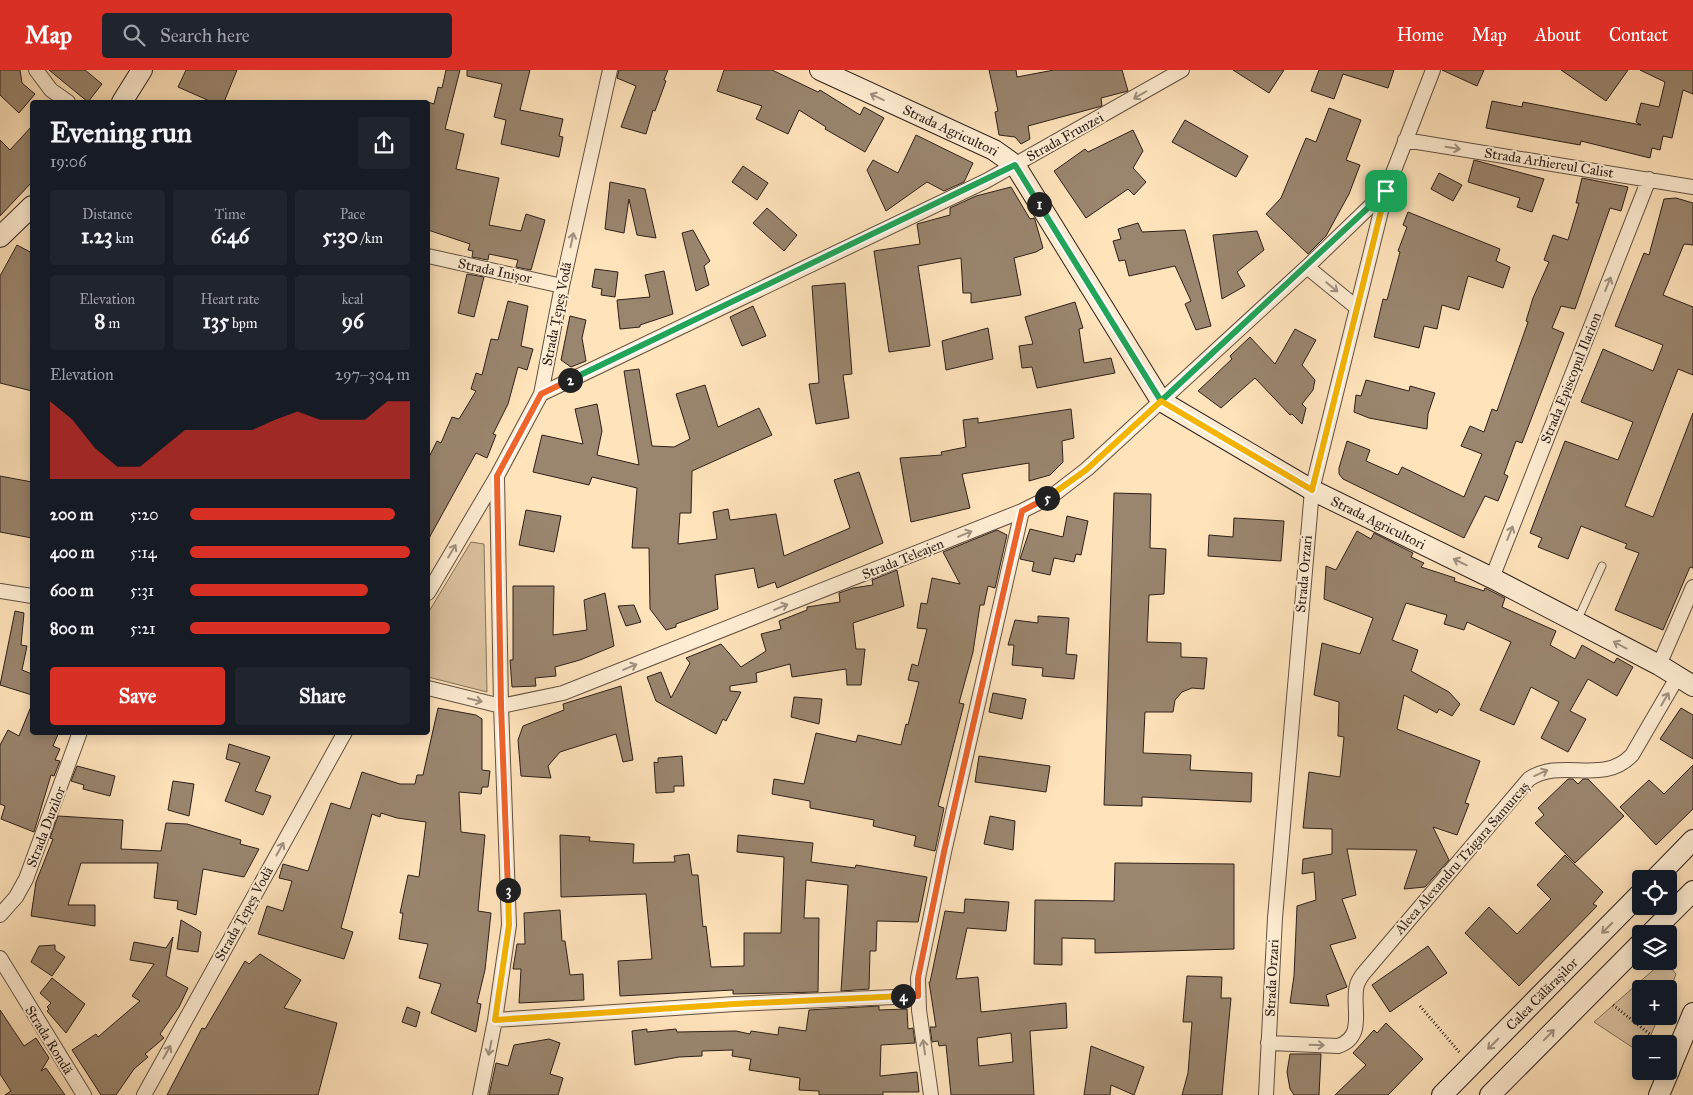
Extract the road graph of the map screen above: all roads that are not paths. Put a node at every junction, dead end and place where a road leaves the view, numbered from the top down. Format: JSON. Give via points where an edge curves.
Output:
{"nodes":[{"id":1,"x":36,"y":70,"type":"edge"},
{"id":2,"x":142,"y":70,"type":"edge"},
{"id":3,"x":610,"y":70,"type":"edge"},
{"id":4,"x":820,"y":70,"type":"edge"},
{"id":5,"x":1182,"y":70,"type":"edge"},
{"id":6,"x":1433,"y":70,"type":"edge"},
{"id":7,"x":65,"y":100,"type":"edge"},
{"id":8,"x":123,"y":100,"type":"edge"},
{"id":9,"x":1405,"y":140,"type":"junction"},
{"id":10,"x":1015,"y":165,"type":"junction"},
{"id":11,"x":1649,"y":179,"type":"junction"},
{"id":12,"x":1693,"y":186,"type":"edge"},
{"id":13,"x":1386,"y":191,"type":"junction"},
{"id":14,"x":30,"y":208,"type":"edge"},
{"id":15,"x":0,"y":237,"type":"edge"},
{"id":16,"x":430,"y":256,"type":"edge"},
{"id":17,"x":1307,"y":267,"type":"junction"},
{"id":18,"x":562,"y":286,"type":"junction"},
{"id":19,"x":1356,"y":307,"type":"junction"},
{"id":20,"x":541,"y":394,"type":"junction"},
{"id":21,"x":1161,"y":401,"type":"junction"},
{"id":22,"x":497,"y":476,"type":"junction"},
{"id":23,"x":1312,"y":490,"type":"junction"},
{"id":24,"x":1022,"y":511,"type":"junction"},
{"id":25,"x":1602,"y":566,"type":"dead end"},
{"id":26,"x":1492,"y":578,"type":"junction"},
{"id":27,"x":1693,"y":587,"type":"edge"},
{"id":28,"x":430,"y":590,"type":"edge"},
{"id":29,"x":0,"y":592,"type":"edge"},
{"id":30,"x":30,"y":596,"type":"edge"},
{"id":31,"x":1577,"y":622,"type":"junction"},
{"id":32,"x":1659,"y":665,"type":"junction"},
{"id":33,"x":1685,"y":681,"type":"edge"},
{"id":34,"x":430,"y":688,"type":"edge"},
{"id":35,"x":501,"y":706,"type":"junction"},
{"id":36,"x":79,"y":735,"type":"edge"},
{"id":37,"x":343,"y":735,"type":"edge"},
{"id":38,"x":1693,"y":840,"type":"edge"},
{"id":39,"x":1664,"y":870,"type":"edge"},
{"id":40,"x":1693,"y":891,"type":"edge"},
{"id":41,"x":1632,"y":902,"type":"edge"},
{"id":42,"x":0,"y":915,"type":"edge"},
{"id":43,"x":1659,"y":925,"type":"edge"},
{"id":44,"x":1632,"y":952,"type":"edge"},
{"id":45,"x":0,"y":958,"type":"edge"},
{"id":46,"x":918,"y":996,"type":"junction"},
{"id":47,"x":1693,"y":1012,"type":"edge"},
{"id":48,"x":495,"y":1020,"type":"junction"},
{"id":49,"x":1268,"y":1043,"type":"junction"},
{"id":50,"x":1677,"y":1051,"type":"edge"},
{"id":51,"x":1665,"y":1080,"type":"edge"},
{"id":52,"x":84,"y":1095,"type":"edge"},
{"id":53,"x":144,"y":1095,"type":"edge"},
{"id":54,"x":480,"y":1095,"type":"edge"},
{"id":55,"x":931,"y":1095,"type":"edge"},
{"id":56,"x":1266,"y":1095,"type":"edge"},
{"id":57,"x":1442,"y":1095,"type":"edge"},
{"id":58,"x":1490,"y":1095,"type":"edge"},
{"id":59,"x":1659,"y":1095,"type":"edge"}],
"edges":[{"from":1,"to":7,"type":"street","via":[[51,90]]},
{"from":2,"to":8,"type":"street"},
{"from":18,"to":3,"type":"street","name":"Strada Țepeș Vodă","one_way":true},
{"from":10,"to":4,"type":"street","name":"Strada Agricultori","one_way":true,"via":[[994,150]]},
{"from":5,"to":10,"type":"street","name":"Strada Frunzei","one_way":true},
{"from":6,"to":9,"type":"street","name":"Strada Orzari"},
{"from":9,"to":11,"type":"street","name":"Strada Arhiereul Calist","one_way":true},
{"from":9,"to":13,"type":"street","name":"Strada Orzari"},
{"from":10,"to":20,"type":"street","name":"Strada Frunzei"},
{"from":10,"to":21,"type":"street","name":"Strada Agricultori"},
{"from":11,"to":12,"type":"street","name":"Strada Arhiereul Calist"},
{"from":26,"to":11,"type":"street","name":"Strada Episcopul Ilarion","one_way":true},
{"from":13,"to":17,"type":"street","name":"Strada Teleajen"},
{"from":13,"to":19,"type":"street","name":"Strada Orzari"},
{"from":14,"to":15,"type":"street"},
{"from":16,"to":18,"type":"street","name":"Strada Inișor"},
{"from":17,"to":19,"type":"street","one_way":true},
{"from":17,"to":21,"type":"street","name":"Strada Teleajen"},
{"from":18,"to":20,"type":"street","name":"Strada Țepeș Vodă"},
{"from":19,"to":23,"type":"street","name":"Strada Orzari"},
{"from":20,"to":22,"type":"street","name":"Strada Țepeș Vodă"},
{"from":21,"to":23,"type":"street","name":"Strada Agricultori"},
{"from":21,"to":24,"type":"street","name":"Strada Teleajen","via":[[1070,483]]},
{"from":28,"to":22,"type":"street","name":"Strada Țepeș Vodă","one_way":true},
{"from":22,"to":35,"type":"street"},
{"from":26,"to":23,"type":"street","name":"Strada Agricultori","one_way":true},
{"from":23,"to":49,"type":"street","name":"Strada Orzari","via":[[1275,918]]},
{"from":35,"to":24,"type":"street","name":"Strada Teleajen","one_way":true,"via":[[563,693]]},
{"from":24,"to":46,"type":"street","via":[[944,852],[918,978]]},
{"from":25,"to":31,"type":"lane"},
{"from":26,"to":31,"type":"street","name":"Strada Agricultori"},
{"from":27,"to":32,"type":"street"},
{"from":29,"to":30,"type":"street"},
{"from":32,"to":31,"type":"street","name":"Strada Agricultori","one_way":true},
{"from":32,"to":33,"type":"street","name":"Strada Agricultori"},
{"from":49,"to":33,"type":"street","name":"Aleea Alexandru Tzigara Samurcaș","one_way":true,"via":[[1344,1044],[1355,1030],[1357,985],[1363,974],[1529,779],[1550,769],[1602,771],[1623,764]]},
{"from":34,"to":35,"type":"street","name":"Strada Teleajen","one_way":true},
{"from":35,"to":48,"type":"street","via":[[509,925]]},
{"from":36,"to":42,"type":"street","name":"Strada Duzilor","via":[[26,879],[13,902]]},
{"from":53,"to":37,"type":"street","name":"Strada Țepeș Vodă","one_way":true},
{"from":38,"to":39,"type":"street"},
{"from":40,"to":43,"type":"street"},
{"from":41,"to":57,"type":"street","name":"Calea Călărașilor","one_way":true},
{"from":58,"to":44,"type":"street","one_way":true},
{"from":45,"to":52,"type":"street","name":"Strada Rondă"},
{"from":46,"to":48,"type":"street"},
{"from":55,"to":46,"type":"street","one_way":true},
{"from":47,"to":50,"type":"street"},
{"from":48,"to":54,"type":"street","one_way":true},
{"from":49,"to":56,"type":"street","name":"Strada Orzari"},
{"from":51,"to":59,"type":"street"}]}
